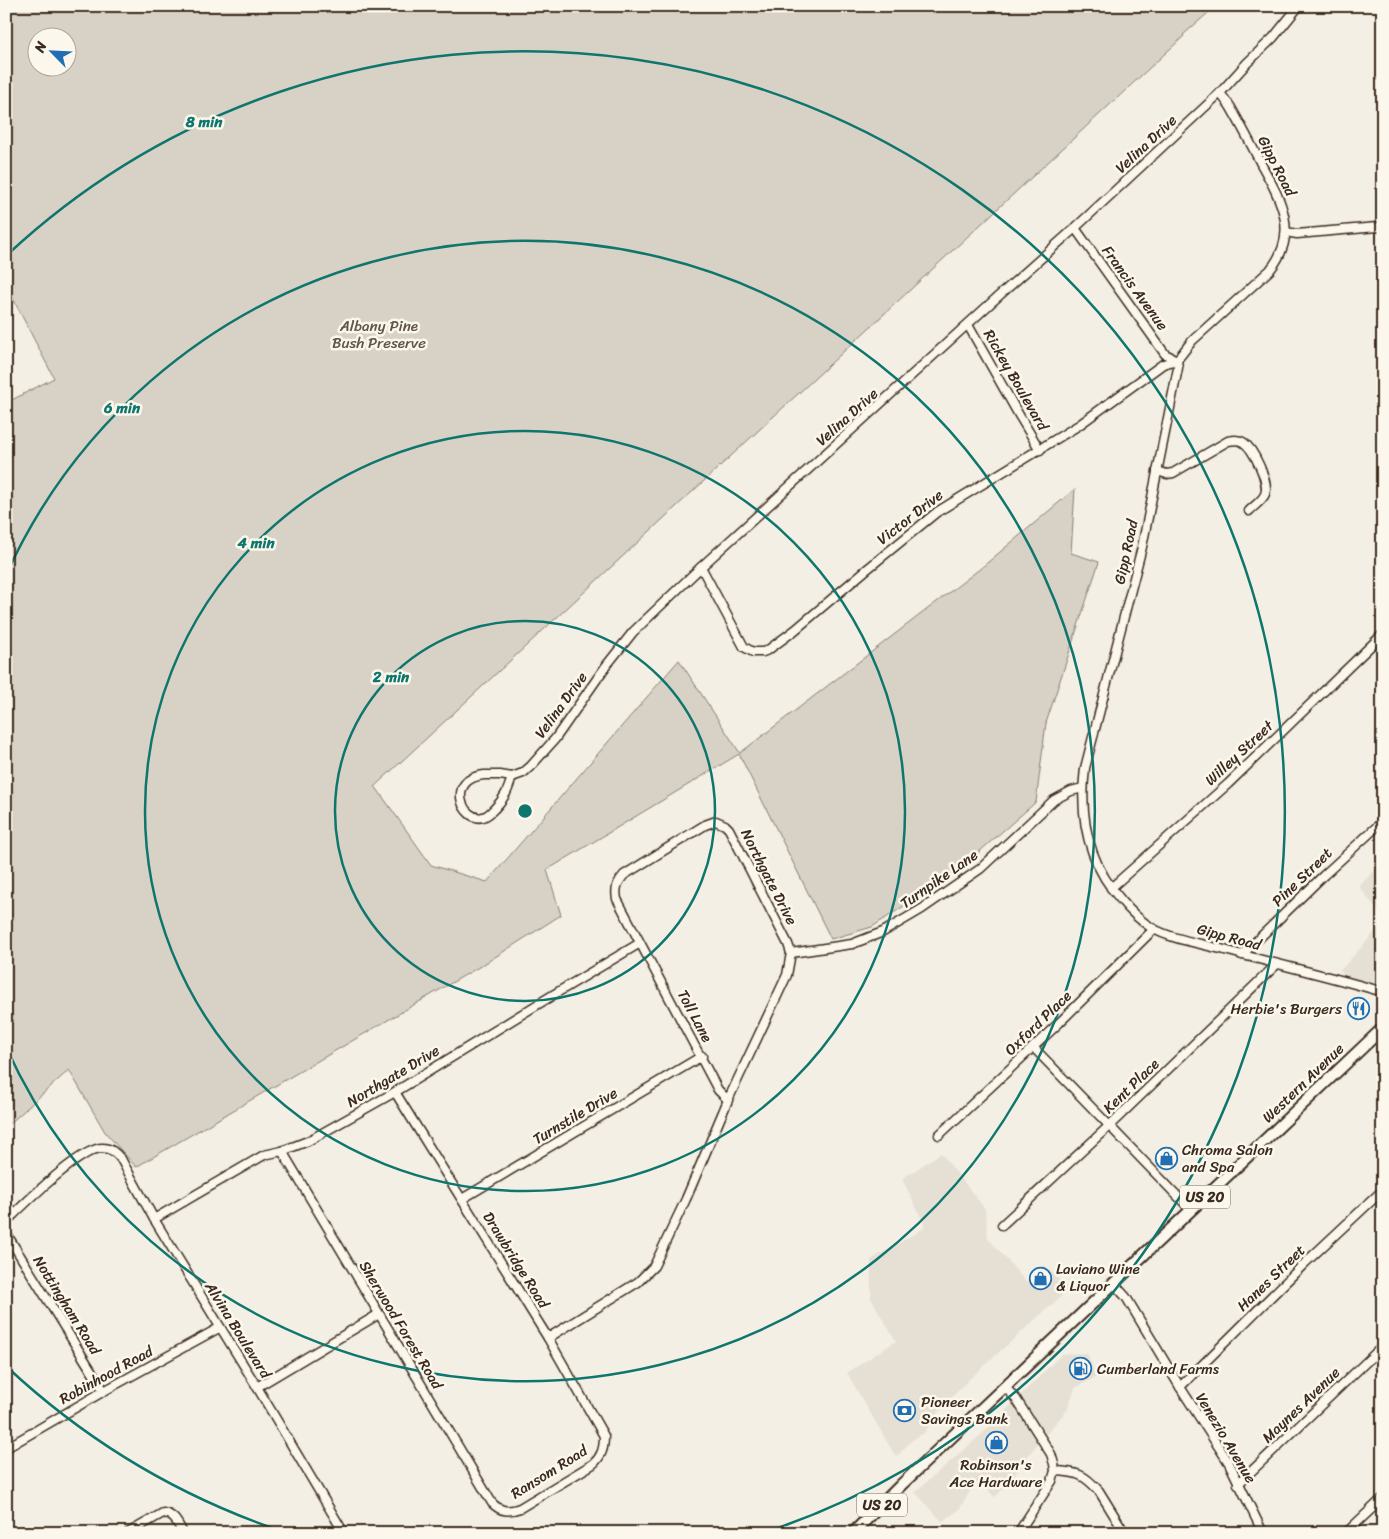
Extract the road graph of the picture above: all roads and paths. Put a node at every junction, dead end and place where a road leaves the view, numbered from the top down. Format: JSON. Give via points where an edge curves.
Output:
{"nodes":[{"id":1,"x":1299,"y":6,"type":"edge"},
{"id":2,"x":1220,"y":93,"type":"junction"},
{"id":3,"x":1075,"y":228,"type":"junction"},
{"id":4,"x":1383,"y":228,"type":"edge"},
{"id":5,"x":1286,"y":232,"type":"junction"},
{"id":6,"x":968,"y":325,"type":"junction"},
{"id":7,"x":1177,"y":360,"type":"junction"},
{"id":8,"x":1040,"y":450,"type":"junction"},
{"id":9,"x":1157,"y":472,"type":"junction"},
{"id":10,"x":1249,"y":511,"type":"dead end"},
{"id":11,"x":701,"y":567,"type":"junction"},
{"id":12,"x":1383,"y":634,"type":"edge"},
{"id":13,"x":512,"y":778,"type":"junction"},
{"id":14,"x":1083,"y":788,"type":"junction"},
{"id":15,"x":1383,"y":821,"type":"edge"},
{"id":16,"x":1111,"y":888,"type":"junction"},
{"id":17,"x":1154,"y":929,"type":"junction"},
{"id":18,"x":640,"y":943,"type":"junction"},
{"id":19,"x":791,"y":954,"type":"junction"},
{"id":20,"x":1242,"y":955,"type":"junction"},
{"id":21,"x":1277,"y":964,"type":"junction"},
{"id":22,"x":1383,"y":992,"type":"edge"},
{"id":23,"x":1383,"y":1028,"type":"edge"},
{"id":24,"x":1033,"y":1047,"type":"junction"},
{"id":25,"x":702,"y":1056,"type":"junction"},
{"id":26,"x":395,"y":1092,"type":"junction"},
{"id":27,"x":728,"y":1100,"type":"junction"},
{"id":28,"x":1109,"y":1126,"type":"junction"},
{"id":29,"x":939,"y":1135,"type":"dead end"},
{"id":30,"x":282,"y":1151,"type":"junction"},
{"id":31,"x":1383,"y":1190,"type":"edge"},
{"id":32,"x":462,"y":1199,"type":"junction"},
{"id":33,"x":1191,"y":1210,"type":"junction"},
{"id":34,"x":154,"y":1219,"type":"junction"},
{"id":35,"x":6,"y":1222,"type":"edge"},
{"id":36,"x":1002,"y":1225,"type":"dead end"},
{"id":37,"x":6,"y":1233,"type":"edge"},
{"id":38,"x":1114,"y":1284,"type":"junction"},
{"id":39,"x":378,"y":1314,"type":"junction"},
{"id":40,"x":219,"y":1328,"type":"junction"},
{"id":41,"x":548,"y":1338,"type":"junction"},
{"id":42,"x":1383,"y":1346,"type":"edge"},
{"id":43,"x":1005,"y":1386,"type":"junction"},
{"id":44,"x":1180,"y":1386,"type":"junction"},
{"id":45,"x":257,"y":1387,"type":"junction"},
{"id":46,"x":104,"y":1391,"type":"junction"},
{"id":47,"x":604,"y":1446,"type":"joint"},
{"id":48,"x":6,"y":1448,"type":"edge"},
{"id":49,"x":1055,"y":1472,"type":"junction"},
{"id":50,"x":1238,"y":1484,"type":"junction"},
{"id":51,"x":1383,"y":1498,"type":"edge"},
{"id":52,"x":501,"y":1510,"type":"joint"},
{"id":53,"x":858,"y":1531,"type":"edge"},
{"id":54,"x":128,"y":1533,"type":"edge"},
{"id":55,"x":183,"y":1533,"type":"edge"},
{"id":56,"x":344,"y":1533,"type":"edge"},
{"id":57,"x":1018,"y":1533,"type":"edge"},
{"id":58,"x":1125,"y":1533,"type":"edge"},
{"id":59,"x":1263,"y":1533,"type":"edge"},
{"id":60,"x":1346,"y":1533,"type":"edge"}],
"edges":[{"from":1,"to":2,"type":"street"},
{"from":2,"to":3,"type":"street","name":"Velina Drive"},
{"from":2,"to":5,"type":"street","name":"Gipp Road","via":[[1279,196]]},
{"from":3,"to":6,"type":"street","name":"Velina Drive"},
{"from":3,"to":7,"type":"street","name":"Francis Avenue","via":[[1165,354]]},
{"from":4,"to":5,"type":"street"},
{"from":5,"to":7,"type":"street","name":"Gipp Road","via":[[1281,253],[1270,270],[1192,341]]},
{"from":6,"to":8,"type":"street","name":"Rickey Boulevard"},
{"from":6,"to":11,"type":"street","name":"Velina Drive"},
{"from":7,"to":8,"type":"street","name":"Victor Drive","via":[[1163,364]]},
{"from":7,"to":9,"type":"street","name":"Gipp Road"},
{"from":8,"to":11,"type":"street","name":"Victor Drive","via":[[937,512],[795,630],[763,652],[753,652],[744,647]]},
{"from":9,"to":10,"type":"street","via":[[1173,473],[1228,441],[1241,441],[1248,447],[1267,485],[1263,497]]},
{"from":9,"to":14,"type":"street","name":"Gipp Road","via":[[1136,576],[1085,768]]},
{"from":11,"to":13,"type":"street","name":"Velina Drive","via":[[633,632],[555,739],[531,766]]},
{"from":12,"to":16,"type":"street","name":"Willey Street","via":[[1228,784]]},
{"from":13,"to":13,"type":"street","via":[[484,774],[469,778],[462,791],[464,808],[475,817],[483,818],[508,793]]},
{"from":14,"to":16,"type":"street","name":"Gipp Road","via":[[1088,841]]},
{"from":14,"to":19,"type":"street","name":"Turnpike Lane","via":[[1054,800],[980,869],[883,932],[852,944]]},
{"from":15,"to":20,"type":"street","name":"Pine Street"},
{"from":16,"to":17,"type":"street","name":"Gipp Road","via":[[1131,912]]},
{"from":17,"to":20,"type":"street","name":"Gipp Road"},
{"from":17,"to":24,"type":"street","name":"Oxford Place"},
{"from":18,"to":19,"type":"street","name":"Northgate Drive","via":[[617,899],[620,880],[716,821],[729,829]]},
{"from":18,"to":25,"type":"street","name":"Toll Lane"},
{"from":18,"to":26,"type":"street","name":"Northgate Drive"},
{"from":19,"to":27,"type":"street","via":[[781,989]]},
{"from":20,"to":21,"type":"street","name":"Gipp Road"},
{"from":21,"to":22,"type":"street","name":"Gipp Road"},
{"from":21,"to":28,"type":"street","name":"Kent Place"},
{"from":23,"to":33,"type":"main road","name":"Western Avenue","number":"US 20"},
{"from":24,"to":28,"type":"street"},
{"from":24,"to":29,"type":"street","name":"Oxford Place"},
{"from":25,"to":27,"type":"street","name":"Toll Lane","via":[[718,1090]]},
{"from":25,"to":32,"type":"street","name":"Turnstile Drive"},
{"from":26,"to":30,"type":"street","name":"Northgate Drive","via":[[308,1141]]},
{"from":26,"to":32,"type":"street","name":"Drawbridge Road"},
{"from":27,"to":41,"type":"street","via":[[696,1178],[654,1266],[638,1282]]},
{"from":28,"to":33,"type":"street"},
{"from":28,"to":36,"type":"street","name":"Kent Place"},
{"from":30,"to":34,"type":"street","name":"Northgate Drive","via":[[256,1159]]},
{"from":30,"to":39,"type":"street","name":"Sherwood Forest Road"},
{"from":31,"to":44,"type":"street","name":"Hanes Street"},
{"from":32,"to":41,"type":"street","name":"Drawbridge Road"},
{"from":33,"to":38,"type":"main road","name":"Western Avenue","number":"US 20"},
{"from":34,"to":35,"type":"street","name":"Alvina Boulevard","via":[[121,1159],[114,1151],[103,1148],[95,1149],[72,1163]]},
{"from":34,"to":40,"type":"street","name":"Alvina Boulevard"},
{"from":37,"to":46,"type":"street","name":"Nottingham Road"},
{"from":38,"to":43,"type":"main road","name":"Western Avenue","number":"US 20"},
{"from":38,"to":44,"type":"street","name":"Venezio Avenue","via":[[1126,1297]]},
{"from":39,"to":45,"type":"street"},
{"from":39,"to":52,"type":"street","name":"Sherwood Forest Road","via":[[492,1503]]},
{"from":40,"to":45,"type":"street","name":"Alvina Boulevard"},
{"from":40,"to":46,"type":"street","name":"Robinhood Road"},
{"from":41,"to":47,"type":"street","name":"Drawbridge Road","via":[[600,1428]]},
{"from":42,"to":50,"type":"street","name":"Maynes Avenue"},
{"from":43,"to":49,"type":"street","via":[[1051,1454]]},
{"from":43,"to":53,"type":"main road","name":"Western Avenue","number":"US 20","via":[[902,1484]]},
{"from":44,"to":50,"type":"street","name":"Venezio Avenue"},
{"from":45,"to":56,"type":"street","name":"Alvina Boulevard"},
{"from":46,"to":48,"type":"street","name":"Robinhood Road"},
{"from":47,"to":52,"type":"street","name":"Ransom Road","via":[[598,1460],[577,1474],[520,1508],[509,1512]]},
{"from":49,"to":57,"type":"street"},
{"from":49,"to":58,"type":"street","via":[[1072,1472],[1094,1485]]},
{"from":50,"to":59,"type":"street","name":"Venezio Avenue"},
{"from":51,"to":60,"type":"street"},
{"from":54,"to":55,"type":"street","via":[[158,1515],[167,1514],[175,1519]]}]}
